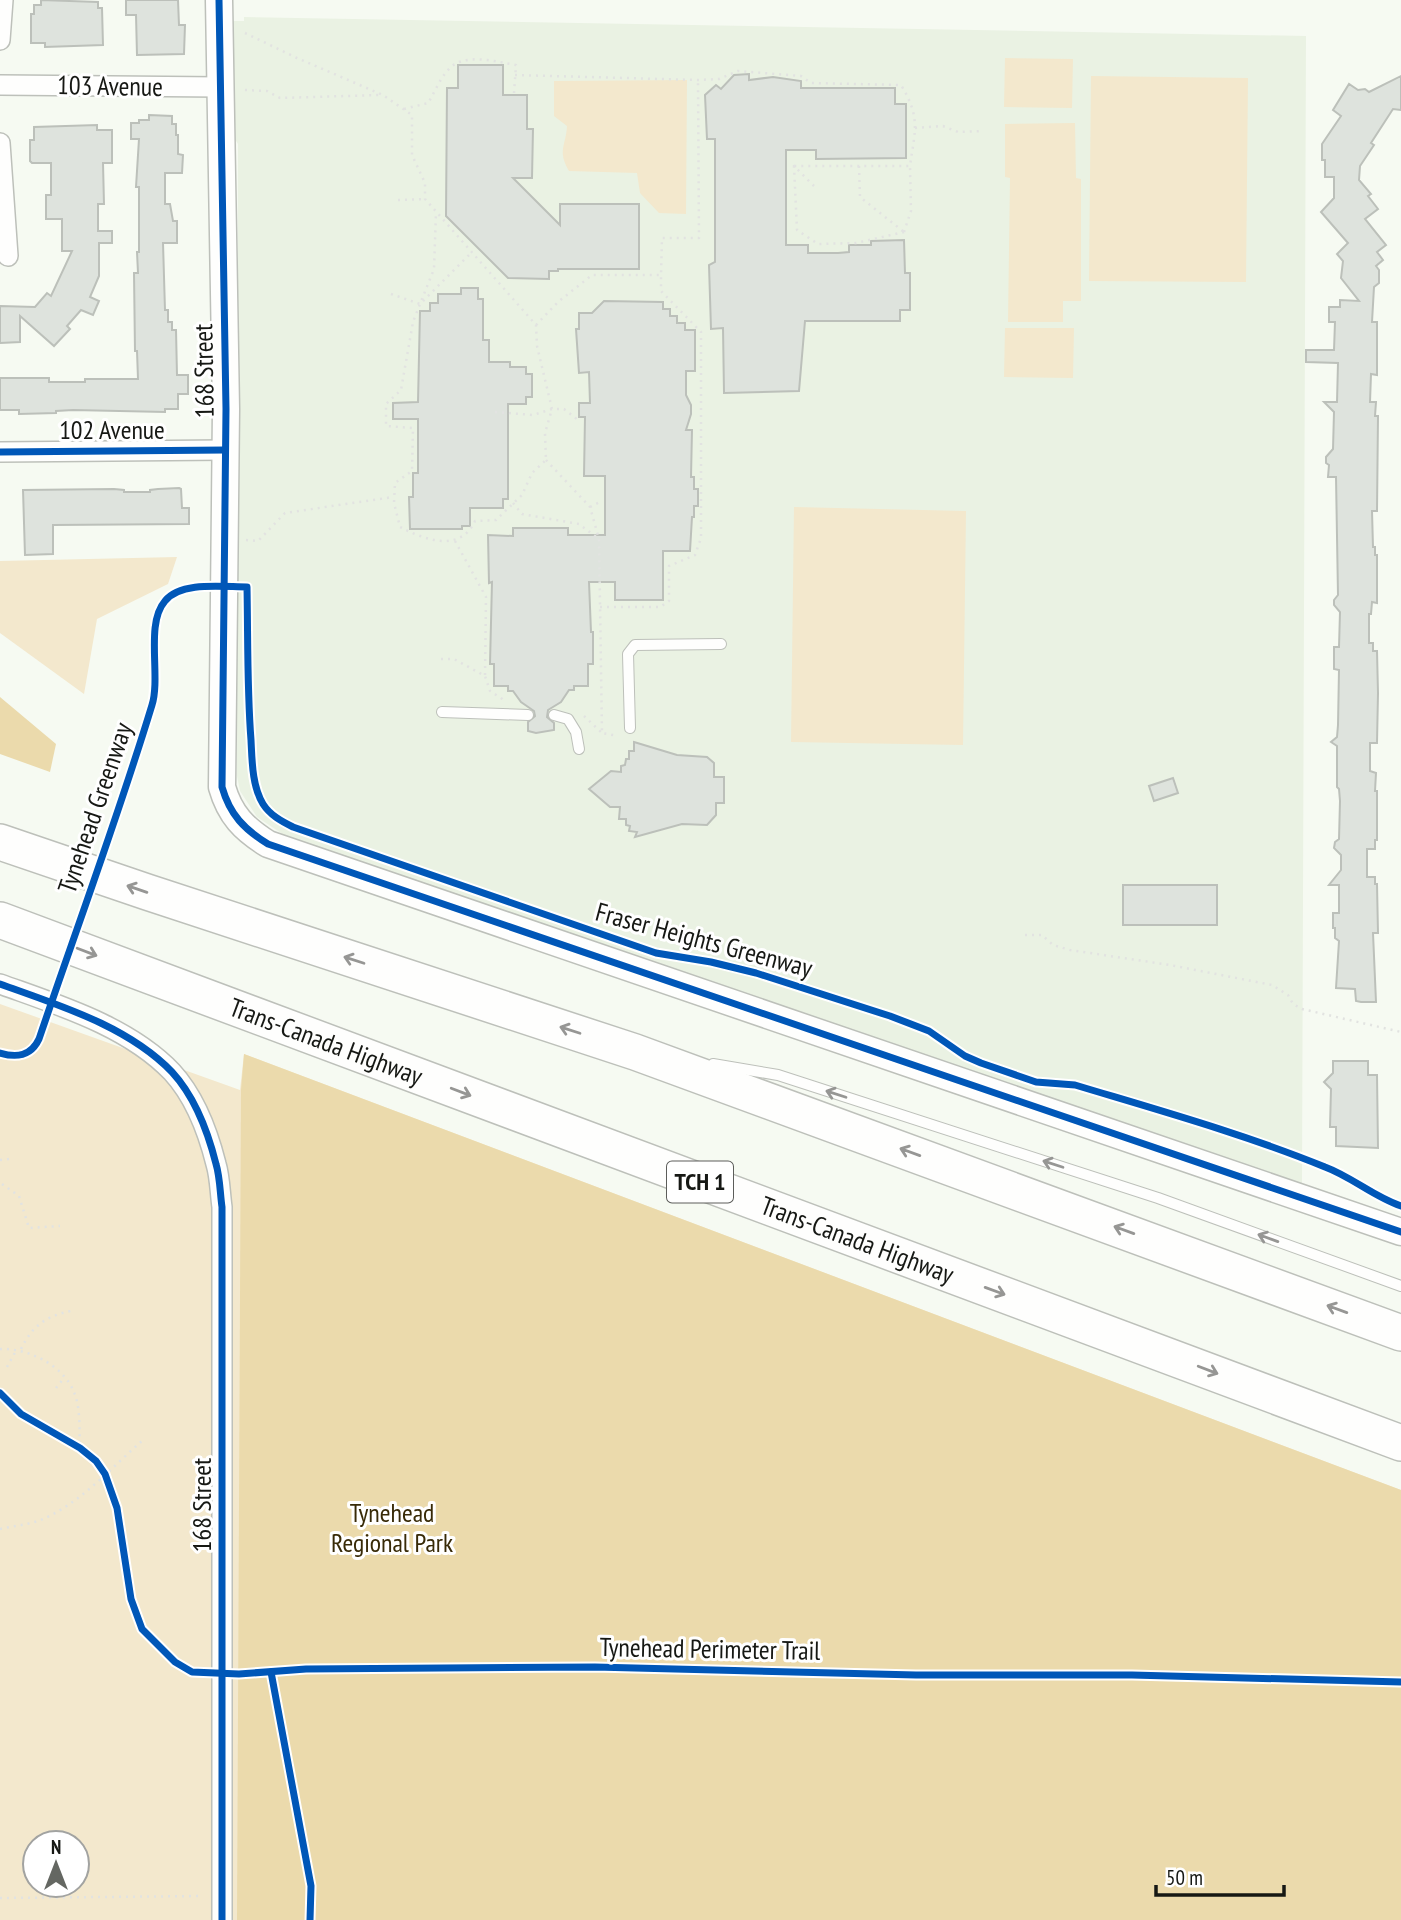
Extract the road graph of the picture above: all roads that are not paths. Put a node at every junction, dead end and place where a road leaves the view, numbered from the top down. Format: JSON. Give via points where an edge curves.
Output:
{"nodes":[{"id":1,"x":3,"y":0,"type":"edge"},
{"id":2,"x":219,"y":0,"type":"edge"},
{"id":3,"x":0,"y":40,"type":"edge"},
{"id":4,"x":0,"y":85,"type":"edge"},
{"id":5,"x":232,"y":89,"type":"junction"},
{"id":6,"x":0,"y":143,"type":"edge"},
{"id":7,"x":8,"y":256,"type":"dead end"},
{"id":8,"x":225,"y":450,"type":"junction"},
{"id":9,"x":0,"y":452,"type":"edge"},
{"id":10,"x":721,"y":644,"type":"dead end"},
{"id":11,"x":442,"y":712,"type":"dead end"},
{"id":12,"x":528,"y":715,"type":"dead end"},
{"id":13,"x":554,"y":715,"type":"dead end"},
{"id":14,"x":630,"y":728,"type":"dead end"},
{"id":15,"x":579,"y":749,"type":"dead end"},
{"id":16,"x":0,"y":842,"type":"edge"},
{"id":17,"x":0,"y":920,"type":"edge"},
{"id":18,"x":0,"y":984,"type":"edge"},
{"id":19,"x":635,"y":1052,"type":"junction"},
{"id":20,"x":687,"y":1060,"type":"dead end"},
{"id":21,"x":700,"y":1062,"type":"dead end"},
{"id":22,"x":1401,"y":1232,"type":"edge"},
{"id":23,"x":1401,"y":1286,"type":"edge"},
{"id":24,"x":1401,"y":1333,"type":"edge"},
{"id":25,"x":1401,"y":1443,"type":"edge"},
{"id":26,"x":222,"y":1920,"type":"edge"}],
"edges":[{"from":1,"to":3,"type":"street"},
{"from":2,"to":5,"type":"street","name":"168 Street"},
{"from":4,"to":5,"type":"street","name":"103 Avenue"},
{"from":5,"to":8,"type":"street","name":"168 Street"},
{"from":6,"to":7,"type":"street"},
{"from":8,"to":9,"type":"street","name":"102 Avenue"},
{"from":8,"to":22,"type":"street","name":"168 Street","via":[[222,788],[238,822],[268,844]]},
{"from":10,"to":14,"type":"lane","via":[[635,645],[628,654]]},
{"from":11,"to":12,"type":"lane"},
{"from":13,"to":15,"type":"lane","via":[[568,719]]},
{"from":19,"to":16,"type":"highway","one_way":true},
{"from":17,"to":25,"type":"highway","name":"Trans-Canada Highway","number":"TCH 1","one_way":true},
{"from":18,"to":26,"type":"street","name":"168 Street","via":[[86,1016],[143,1048],[172,1072],[190,1096],[217,1166],[222,1207]]},
{"from":19,"to":20,"type":"lane"},
{"from":24,"to":19,"type":"highway","one_way":true},
{"from":23,"to":21,"type":"lane","one_way":true,"via":[[1158,1198],[778,1075]]}]}
